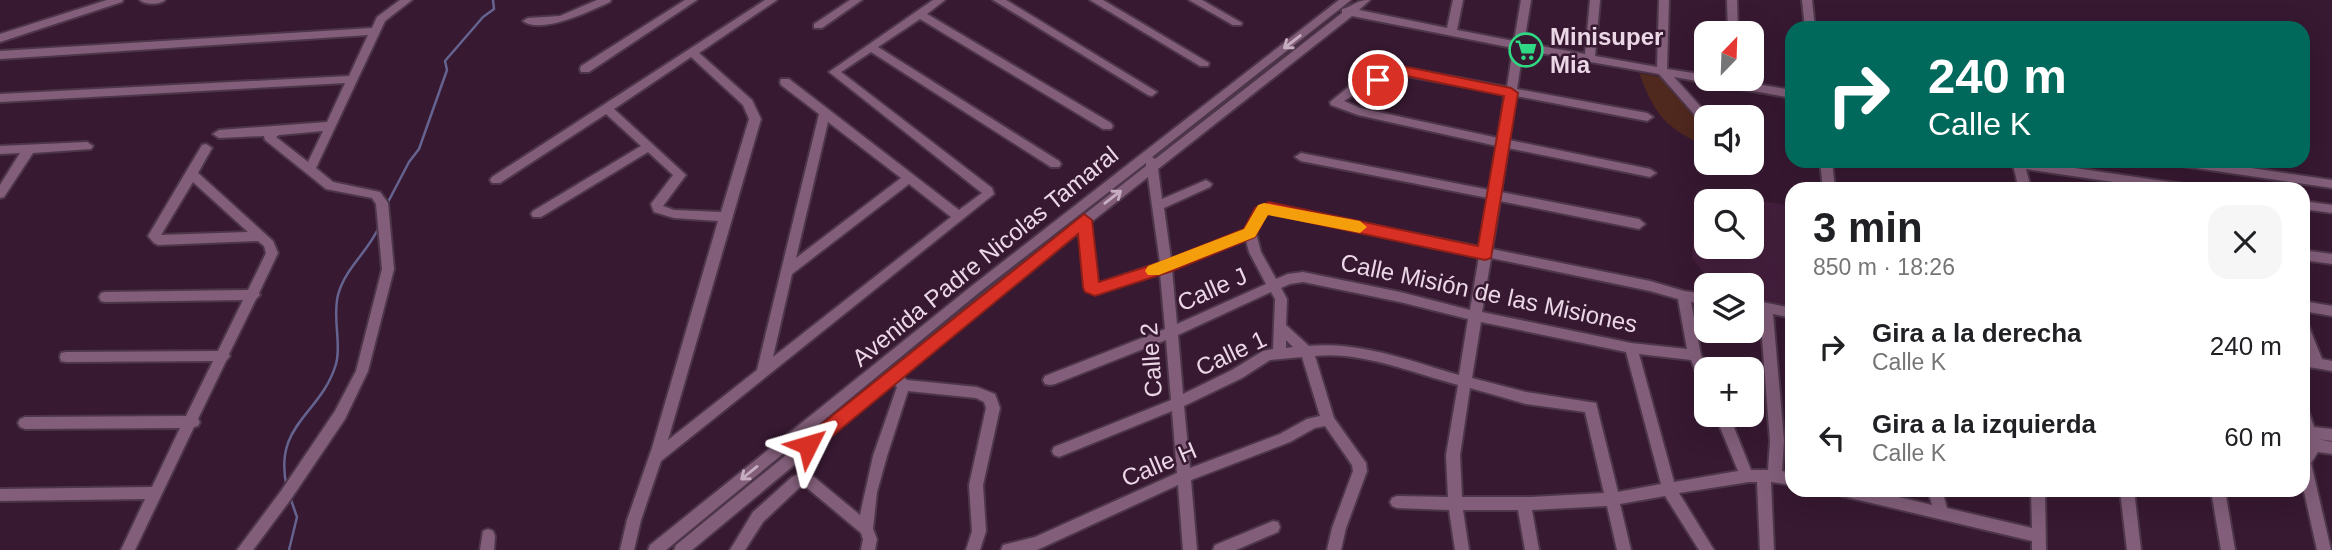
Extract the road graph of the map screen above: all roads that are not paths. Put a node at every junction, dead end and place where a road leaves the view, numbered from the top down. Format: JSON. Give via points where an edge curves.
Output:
{"nodes":[{"id":1,"x":78,"y":0,"type":"edge"},
{"id":2,"x":118,"y":0,"type":"edge"},
{"id":3,"x":145,"y":0,"type":"edge"},
{"id":4,"x":160,"y":0,"type":"edge"},
{"id":5,"x":407,"y":0,"type":"edge"},
{"id":6,"x":606,"y":0,"type":"edge"},
{"id":7,"x":692,"y":0,"type":"edge"},
{"id":8,"x":772,"y":0,"type":"edge"},
{"id":9,"x":857,"y":0,"type":"edge"},
{"id":10,"x":940,"y":0,"type":"edge"},
{"id":11,"x":998,"y":0,"type":"edge"},
{"id":12,"x":1095,"y":0,"type":"edge"},
{"id":13,"x":1194,"y":0,"type":"edge"},
{"id":14,"x":1366,"y":0,"type":"edge"},
{"id":15,"x":1458,"y":0,"type":"edge"},
{"id":16,"x":1526,"y":0,"type":"edge"},
{"id":17,"x":1595,"y":0,"type":"edge"},
{"id":18,"x":1664,"y":0,"type":"edge"},
{"id":19,"x":1732,"y":0,"type":"edge"},
{"id":20,"x":1807,"y":0,"type":"edge"},
{"id":21,"x":592,"y":4,"type":"edge"},
{"id":22,"x":1344,"y":7,"type":"edge"},
{"id":23,"x":78,"y":12,"type":"junction"},
{"id":24,"x":920,"y":14,"type":"junction"},
{"id":25,"x":528,"y":21,"type":"dead end"},
{"id":26,"x":1732,"y":21,"type":"edge"},
{"id":27,"x":1809,"y":21,"type":"edge"},
{"id":28,"x":1237,"y":23,"type":"dead end"},
{"id":29,"x":818,"y":26,"type":"dead end"},
{"id":30,"x":375,"y":31,"type":"junction"},
{"id":31,"x":1451,"y":32,"type":"junction"},
{"id":32,"x":0,"y":38,"type":"edge"},
{"id":33,"x":1519,"y":46,"type":"junction"},
{"id":34,"x":871,"y":47,"type":"junction"},
{"id":35,"x":692,"y":52,"type":"junction"},
{"id":36,"x":0,"y":55,"type":"edge"},
{"id":37,"x":1590,"y":58,"type":"junction"},
{"id":38,"x":1204,"y":63,"type":"dead end"},
{"id":39,"x":585,"y":69,"type":"dead end"},
{"id":40,"x":1662,"y":71,"type":"junction"},
{"id":41,"x":1694,"y":77,"type":"edge"},
{"id":42,"x":354,"y":79,"type":"junction"},
{"id":43,"x":785,"y":82,"type":"dead end"},
{"id":44,"x":1764,"y":88,"type":"edge"},
{"id":45,"x":1152,"y":92,"type":"dead end"},
{"id":46,"x":1785,"y":92,"type":"edge"},
{"id":47,"x":1511,"y":93,"type":"junction"},
{"id":48,"x":0,"y":98,"type":"edge"},
{"id":49,"x":1694,"y":107,"type":"edge"},
{"id":50,"x":606,"y":108,"type":"junction"},
{"id":51,"x":825,"y":113,"type":"junction"},
{"id":52,"x":1647,"y":117,"type":"dead end"},
{"id":53,"x":330,"y":126,"type":"junction"},
{"id":54,"x":1107,"y":126,"type":"dead end"},
{"id":55,"x":276,"y":131,"type":"junction"},
{"id":56,"x":219,"y":134,"type":"dead end"},
{"id":57,"x":1504,"y":143,"type":"junction"},
{"id":58,"x":87,"y":146,"type":"dead end"},
{"id":59,"x":649,"y":146,"type":"junction"},
{"id":60,"x":206,"y":148,"type":"dead end"},
{"id":61,"x":29,"y":149,"type":"junction"},
{"id":62,"x":0,"y":150,"type":"edge"},
{"id":63,"x":1149,"y":152,"type":"junction"},
{"id":64,"x":1301,"y":157,"type":"dead end"},
{"id":65,"x":1055,"y":164,"type":"dead end"},
{"id":66,"x":1152,"y":167,"type":"junction"},
{"id":67,"x":2052,"y":168,"type":"edge"},
{"id":68,"x":2223,"y":168,"type":"edge"},
{"id":69,"x":310,"y":169,"type":"junction"},
{"id":70,"x":1650,"y":173,"type":"dead end"},
{"id":71,"x":192,"y":174,"type":"junction"},
{"id":72,"x":909,"y":178,"type":"junction"},
{"id":73,"x":496,"y":180,"type":"dead end"},
{"id":74,"x":2144,"y":182,"type":"edge"},
{"id":75,"x":1206,"y":184,"type":"dead end"},
{"id":76,"x":2332,"y":184,"type":"edge"},
{"id":77,"x":0,"y":194,"type":"edge"},
{"id":78,"x":1494,"y":195,"type":"junction"},
{"id":79,"x":1158,"y":206,"type":"junction"},
{"id":80,"x":2310,"y":206,"type":"edge"},
{"id":81,"x":2332,"y":209,"type":"edge"},
{"id":82,"x":537,"y":214,"type":"dead end"},
{"id":83,"x":958,"y":216,"type":"junction"},
{"id":84,"x":724,"y":217,"type":"junction"},
{"id":85,"x":1084,"y":220,"type":"junction"},
{"id":86,"x":1639,"y":224,"type":"dead end"},
{"id":87,"x":1250,"y":233,"type":"junction"},
{"id":88,"x":259,"y":236,"type":"junction"},
{"id":89,"x":1485,"y":254,"type":"junction"},
{"id":90,"x":2310,"y":256,"type":"edge"},
{"id":91,"x":2332,"y":259,"type":"edge"},
{"id":92,"x":1166,"y":266,"type":"junction"},
{"id":93,"x":788,"y":271,"type":"junction"},
{"id":94,"x":1275,"y":285,"type":"junction"},
{"id":95,"x":254,"y":295,"type":"junction"},
{"id":96,"x":105,"y":296,"type":"dead end"},
{"id":97,"x":1684,"y":296,"type":"junction"},
{"id":98,"x":1694,"y":297,"type":"edge"},
{"id":99,"x":2310,"y":307,"type":"edge"},
{"id":100,"x":1764,"y":308,"type":"edge"},
{"id":101,"x":2332,"y":311,"type":"edge"},
{"id":102,"x":1785,"y":312,"type":"edge"},
{"id":103,"x":1475,"y":316,"type":"junction"},
{"id":104,"x":1279,"y":326,"type":"junction"},
{"id":105,"x":1172,"y":332,"type":"junction"},
{"id":106,"x":1764,"y":343,"type":"edge"},
{"id":107,"x":2310,"y":344,"type":"edge"},
{"id":108,"x":1631,"y":348,"type":"junction"},
{"id":109,"x":1307,"y":352,"type":"junction"},
{"id":110,"x":1279,"y":353,"type":"junction"},
{"id":111,"x":1695,"y":355,"type":"joint"},
{"id":112,"x":224,"y":356,"type":"junction"},
{"id":113,"x":66,"y":357,"type":"dead end"},
{"id":114,"x":2310,"y":362,"type":"edge"},
{"id":115,"x":2318,"y":363,"type":"junction"},
{"id":116,"x":2332,"y":366,"type":"edge"},
{"id":117,"x":763,"y":371,"type":"junction"},
{"id":118,"x":892,"y":376,"type":"junction"},
{"id":119,"x":1050,"y":380,"type":"dead end"},
{"id":120,"x":1464,"y":383,"type":"junction"},
{"id":121,"x":904,"y":385,"type":"junction"},
{"id":122,"x":1177,"y":403,"type":"junction"},
{"id":123,"x":1328,"y":420,"type":"junction"},
{"id":124,"x":192,"y":422,"type":"junction"},
{"id":125,"x":25,"y":423,"type":"dead end"},
{"id":126,"x":1727,"y":427,"type":"edge"},
{"id":127,"x":2332,"y":435,"type":"edge"},
{"id":128,"x":2310,"y":443,"type":"edge"},
{"id":129,"x":2310,"y":445,"type":"edge"},
{"id":130,"x":2332,"y":448,"type":"edge"},
{"id":131,"x":1059,"y":451,"type":"dead end"},
{"id":132,"x":656,"y":457,"type":"junction"},
{"id":133,"x":2310,"y":468,"type":"edge"},
{"id":134,"x":1770,"y":475,"type":"junction"},
{"id":135,"x":1747,"y":476,"type":"junction"},
{"id":136,"x":1184,"y":477,"type":"junction"},
{"id":137,"x":1785,"y":478,"type":"edge"},
{"id":138,"x":1669,"y":490,"type":"junction"},
{"id":139,"x":157,"y":493,"type":"junction"},
{"id":140,"x":0,"y":495,"type":"edge"},
{"id":141,"x":1884,"y":497,"type":"edge"},
{"id":142,"x":1936,"y":497,"type":"edge"},
{"id":143,"x":2038,"y":497,"type":"edge"},
{"id":144,"x":2128,"y":497,"type":"edge"},
{"id":145,"x":2219,"y":497,"type":"edge"},
{"id":146,"x":1612,"y":499,"type":"junction"},
{"id":147,"x":1397,"y":502,"type":"dead end"},
{"id":148,"x":1455,"y":504,"type":"junction"},
{"id":149,"x":1524,"y":504,"type":"junction"},
{"id":150,"x":1941,"y":514,"type":"junction"},
{"id":151,"x":1273,"y":527,"type":"dead end"},
{"id":152,"x":866,"y":529,"type":"junction"},
{"id":153,"x":2039,"y":543,"type":"edge"},
{"id":154,"x":978,"y":549,"type":"edge"},
{"id":155,"x":128,"y":550,"type":"edge"},
{"id":156,"x":244,"y":550,"type":"edge"},
{"id":157,"x":627,"y":550,"type":"edge"},
{"id":158,"x":655,"y":550,"type":"edge"},
{"id":159,"x":681,"y":550,"type":"edge"},
{"id":160,"x":737,"y":550,"type":"edge"},
{"id":161,"x":868,"y":550,"type":"edge"},
{"id":162,"x":1008,"y":550,"type":"edge"},
{"id":163,"x":1191,"y":550,"type":"edge"},
{"id":164,"x":1220,"y":550,"type":"edge"},
{"id":165,"x":1334,"y":550,"type":"edge"},
{"id":166,"x":1462,"y":550,"type":"edge"},
{"id":167,"x":1532,"y":550,"type":"edge"},
{"id":168,"x":1624,"y":550,"type":"edge"},
{"id":169,"x":1707,"y":550,"type":"edge"},
{"id":170,"x":1768,"y":550,"type":"edge"},
{"id":171,"x":2134,"y":550,"type":"edge"},
{"id":172,"x":2228,"y":550,"type":"edge"},
{"id":173,"x":2324,"y":550,"type":"edge"}],
"edges":[{"from":1,"to":23,"type":"street"},
{"from":2,"to":23,"type":"street"},
{"from":3,"to":4,"type":"street"},
{"from":5,"to":30,"type":"street","via":[[385,14]]},
{"from":6,"to":21,"type":"street"},
{"from":7,"to":39,"type":"street"},
{"from":8,"to":35,"type":"street"},
{"from":9,"to":29,"type":"street"},
{"from":10,"to":24,"type":"street"},
{"from":11,"to":45,"type":"street"},
{"from":12,"to":38,"type":"street"},
{"from":13,"to":28,"type":"street"},
{"from":14,"to":22,"type":"street","name":"Avenida Padre Nicolas Tamaral"},
{"from":15,"to":31,"type":"street"},
{"from":16,"to":33,"type":"street"},
{"from":17,"to":37,"type":"street"},
{"from":18,"to":40,"type":"street"},
{"from":19,"to":26,"type":"street"},
{"from":20,"to":27,"type":"street"},
{"from":21,"to":25,"type":"street","via":[[561,19]]},
{"from":22,"to":31,"type":"street"},
{"from":22,"to":63,"type":"street","name":"Avenida Padre Nicolas Tamaral","one_way":true},
{"from":22,"to":66,"type":"street","name":"Avenida Padre Nicolas Tamaral"},
{"from":23,"to":32,"type":"street"},
{"from":24,"to":34,"type":"street"},
{"from":24,"to":54,"type":"street"},
{"from":30,"to":36,"type":"street"},
{"from":30,"to":42,"type":"street"},
{"from":31,"to":33,"type":"street"},
{"from":33,"to":37,"type":"street"},
{"from":33,"to":47,"type":"street"},
{"from":34,"to":65,"type":"street"},
{"from":34,"to":83,"type":"street","via":[[834,72],[988,191]]},
{"from":35,"to":50,"type":"street"},
{"from":35,"to":84,"type":"street","via":[[748,103],[755,119]]},
{"from":37,"to":40,"type":"street"},
{"from":40,"to":41,"type":"street"},
{"from":40,"to":49,"type":"street"},
{"from":42,"to":48,"type":"street"},
{"from":42,"to":53,"type":"street"},
{"from":43,"to":51,"type":"street"},
{"from":44,"to":46,"type":"street"},
{"from":47,"to":52,"type":"street"},
{"from":47,"to":57,"type":"street"},
{"from":47,"to":57,"type":"street","via":[[1395,70],[1335,102]]},
{"from":50,"to":59,"type":"street"},
{"from":50,"to":73,"type":"street"},
{"from":51,"to":72,"type":"street"},
{"from":51,"to":93,"type":"street"},
{"from":53,"to":55,"type":"street"},
{"from":53,"to":69,"type":"street"},
{"from":55,"to":56,"type":"street"},
{"from":55,"to":69,"type":"street","via":[[269,137]]},
{"from":57,"to":70,"type":"street"},
{"from":57,"to":78,"type":"street"},
{"from":58,"to":61,"type":"street"},
{"from":59,"to":82,"type":"street"},
{"from":59,"to":84,"type":"street","via":[[680,175],[657,204],[658,209]]},
{"from":60,"to":71,"type":"street"},
{"from":61,"to":62,"type":"street"},
{"from":61,"to":77,"type":"street"},
{"from":63,"to":66,"type":"street","name":"Calle 2"},
{"from":63,"to":158,"type":"street","name":"Avenida Padre Nicolas Tamaral","one_way":true},
{"from":64,"to":78,"type":"street"},
{"from":66,"to":79,"type":"street","name":"Calle 2"},
{"from":85,"to":66,"type":"street","name":"Avenida Padre Nicolas Tamaral","one_way":true},
{"from":67,"to":74,"type":"street"},
{"from":68,"to":76,"type":"street"},
{"from":69,"to":156,"type":"street","via":[[330,186],[376,195],[382,203],[388,269],[362,371],[340,415]]},
{"from":71,"to":88,"type":"street"},
{"from":71,"to":88,"type":"street","via":[[154,239]]},
{"from":72,"to":83,"type":"street"},
{"from":72,"to":93,"type":"street"},
{"from":75,"to":79,"type":"street"},
{"from":78,"to":86,"type":"street"},
{"from":78,"to":89,"type":"street"},
{"from":79,"to":92,"type":"street","name":"Calle 2"},
{"from":80,"to":81,"type":"street"},
{"from":83,"to":117,"type":"street"},
{"from":84,"to":132,"type":"street"},
{"from":85,"to":92,"type":"street","via":[[1091,287]]},
{"from":85,"to":118,"type":"street","name":"Avenida Padre Nicolas Tamaral"},
{"from":87,"to":89,"type":"street","via":[[1264,209]]},
{"from":87,"to":92,"type":"street"},
{"from":87,"to":94,"type":"street","via":[[1255,252]]},
{"from":88,"to":95,"type":"street","via":[[272,253]]},
{"from":89,"to":97,"type":"street"},
{"from":89,"to":103,"type":"street"},
{"from":90,"to":91,"type":"street"},
{"from":92,"to":105,"type":"street","name":"Calle 2"},
{"from":93,"to":117,"type":"street"},
{"from":94,"to":103,"type":"street","name":"Calle Misión de las Misiones","via":[[1303,277],[1318,279]]},
{"from":94,"to":104,"type":"street","via":[[1281,299]]},
{"from":94,"to":105,"type":"street","name":"Calle J"},
{"from":95,"to":96,"type":"street"},
{"from":95,"to":112,"type":"street"},
{"from":97,"to":98,"type":"street"},
{"from":97,"to":111,"type":"street"},
{"from":99,"to":101,"type":"street"},
{"from":100,"to":102,"type":"street"},
{"from":103,"to":108,"type":"street","name":"Calle Misión de las Misiones"},
{"from":103,"to":120,"type":"street"},
{"from":104,"to":109,"type":"street"},
{"from":104,"to":110,"type":"street"},
{"from":105,"to":119,"type":"street","name":"Calle J"},
{"from":105,"to":122,"type":"street","name":"Calle 2"},
{"from":106,"to":134,"type":"street","via":[[1777,441]]},
{"from":107,"to":115,"type":"street"},
{"from":108,"to":111,"type":"street","name":"Calle Misión de las Misiones"},
{"from":108,"to":138,"type":"street"},
{"from":109,"to":110,"type":"street","name":"Calle 1"},
{"from":109,"to":120,"type":"street","name":"Calle 1","via":[[1352,351]]},
{"from":109,"to":123,"type":"street"},
{"from":110,"to":122,"type":"street","name":"Calle 1"},
{"from":112,"to":113,"type":"street"},
{"from":112,"to":124,"type":"street"},
{"from":114,"to":115,"type":"street"},
{"from":115,"to":116,"type":"street"},
{"from":117,"to":132,"type":"street"},
{"from":118,"to":121,"type":"street"},
{"from":118,"to":159,"type":"street","name":"Avenida Padre Nicolas Tamaral"},
{"from":120,"to":146,"type":"street","name":"Calle 1","via":[[1591,407]]},
{"from":120,"to":148,"type":"street","via":[[1453,455]]},
{"from":121,"to":152,"type":"street","via":[[879,461]]},
{"from":121,"to":154,"type":"street","via":[[990,398],[993,408],[976,485]]},
{"from":122,"to":131,"type":"street","name":"Calle 1"},
{"from":122,"to":136,"type":"street","name":"Calle 2"},
{"from":123,"to":136,"type":"street","name":"Calle H"},
{"from":123,"to":165,"type":"street","via":[[1360,471]]},
{"from":124,"to":125,"type":"street"},
{"from":124,"to":139,"type":"street"},
{"from":126,"to":135,"type":"street"},
{"from":127,"to":128,"type":"street"},
{"from":129,"to":130,"type":"street"},
{"from":132,"to":157,"type":"street","via":[[631,522]]},
{"from":133,"to":173,"type":"street"},
{"from":134,"to":135,"type":"street"},
{"from":134,"to":137,"type":"street"},
{"from":134,"to":170,"type":"street"},
{"from":135,"to":138,"type":"street"},
{"from":136,"to":162,"type":"street","name":"Calle H","via":[[1037,543]]},
{"from":136,"to":163,"type":"street","name":"Calle 2"},
{"from":138,"to":146,"type":"street"},
{"from":138,"to":169,"type":"street"},
{"from":139,"to":140,"type":"street"},
{"from":139,"to":155,"type":"street"},
{"from":141,"to":150,"type":"street"},
{"from":142,"to":150,"type":"street"},
{"from":143,"to":153,"type":"street"},
{"from":144,"to":171,"type":"street"},
{"from":145,"to":172,"type":"street"},
{"from":146,"to":149,"type":"street"},
{"from":146,"to":168,"type":"street"},
{"from":147,"to":148,"type":"street"},
{"from":148,"to":149,"type":"street"},
{"from":148,"to":166,"type":"street"},
{"from":149,"to":167,"type":"street"},
{"from":150,"to":153,"type":"street"},
{"from":151,"to":164,"type":"street"},
{"from":152,"to":160,"type":"street","via":[[803,479],[758,517]]},
{"from":152,"to":161,"type":"street"}]}
